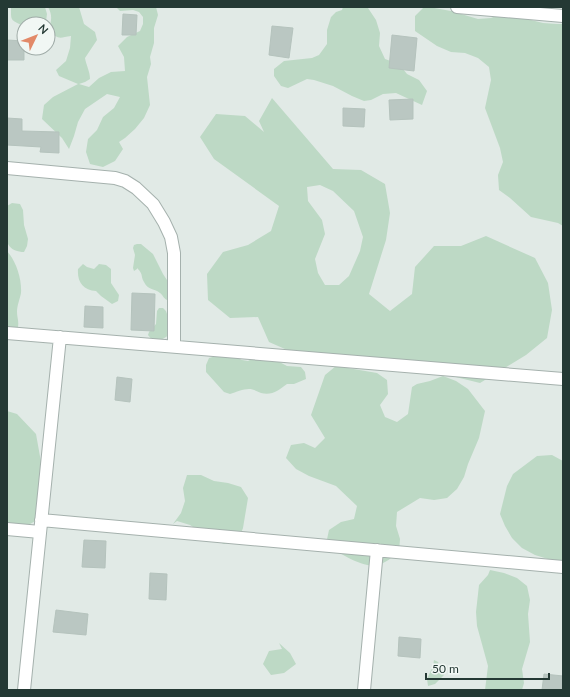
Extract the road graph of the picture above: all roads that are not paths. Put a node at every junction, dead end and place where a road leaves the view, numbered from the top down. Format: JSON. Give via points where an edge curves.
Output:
{"nodes":[{"id":1,"x":457,"y":7,"type":"edge"},
{"id":2,"x":563,"y":16,"type":"edge"},
{"id":3,"x":7,"y":168,"type":"edge"},
{"id":4,"x":7,"y":333,"type":"edge"},
{"id":5,"x":60,"y":337,"type":"junction"},
{"id":6,"x":174,"y":346,"type":"junction"},
{"id":7,"x":563,"y":379,"type":"edge"},
{"id":8,"x":42,"y":520,"type":"junction"},
{"id":9,"x":7,"y":530,"type":"edge"},
{"id":10,"x":40,"y":532,"type":"junction"},
{"id":11,"x":377,"y":550,"type":"junction"},
{"id":12,"x":563,"y":567,"type":"edge"},
{"id":13,"x":24,"y":690,"type":"edge"},
{"id":14,"x":364,"y":690,"type":"edge"}],
"edges":[{"from":1,"to":2,"type":"street"},
{"from":3,"to":6,"type":"street","via":[[115,178],[136,188],[153,204],[171,237],[174,253]]},
{"from":4,"to":5,"type":"street"},
{"from":5,"to":6,"type":"street"},
{"from":5,"to":8,"type":"street"},
{"from":6,"to":7,"type":"street"},
{"from":8,"to":10,"type":"street"},
{"from":8,"to":11,"type":"street"},
{"from":9,"to":10,"type":"street"},
{"from":10,"to":13,"type":"street"},
{"from":11,"to":12,"type":"street"},
{"from":11,"to":14,"type":"street"}]}
